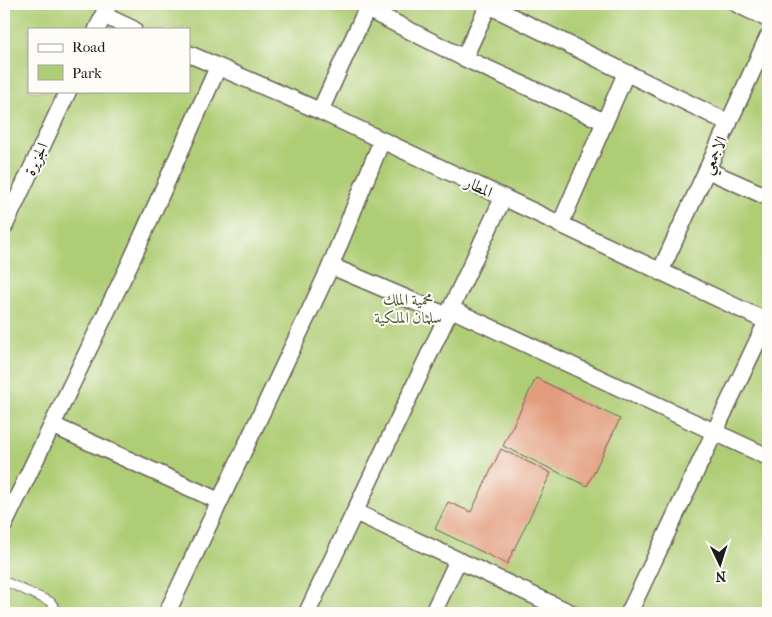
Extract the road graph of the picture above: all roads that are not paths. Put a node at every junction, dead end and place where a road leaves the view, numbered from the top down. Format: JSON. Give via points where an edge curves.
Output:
{"nodes":[{"id":1,"x":737,"y":4,"type":"edge"},
{"id":2,"x":489,"y":5,"type":"edge"},
{"id":3,"x":368,"y":6,"type":"edge"},
{"id":4,"x":103,"y":16,"type":"edge"},
{"id":5,"x":768,"y":19,"type":"edge"},
{"id":6,"x":131,"y":28,"type":"edge"},
{"id":7,"x":768,"y":38,"type":"edge"},
{"id":8,"x":190,"y":54,"type":"edge"},
{"id":9,"x":464,"y":58,"type":"junction"},
{"id":10,"x":218,"y":67,"type":"junction"},
{"id":11,"x":626,"y":73,"type":"junction"},
{"id":12,"x":68,"y":92,"type":"edge"},
{"id":13,"x":320,"y":110,"type":"junction"},
{"id":14,"x":605,"y":122,"type":"junction"},
{"id":15,"x":729,"y":123,"type":"junction"},
{"id":16,"x":382,"y":140,"type":"junction"},
{"id":17,"x":707,"y":170,"type":"junction"},
{"id":18,"x":768,"y":197,"type":"edge"},
{"id":19,"x":503,"y":198,"type":"junction"},
{"id":20,"x":560,"y":225,"type":"junction"},
{"id":21,"x":4,"y":227,"type":"edge"},
{"id":22,"x":331,"y":266,"type":"junction"},
{"id":23,"x":660,"y":272,"type":"junction"},
{"id":24,"x":449,"y":312,"type":"junction"},
{"id":25,"x":768,"y":322,"type":"edge"},
{"id":26,"x":52,"y":425,"type":"junction"},
{"id":27,"x":714,"y":432,"type":"junction"},
{"id":28,"x":768,"y":457,"type":"edge"},
{"id":29,"x":219,"y":501,"type":"junction"},
{"id":30,"x":355,"y":512,"type":"junction"},
{"id":31,"x":4,"y":526,"type":"edge"},
{"id":32,"x":458,"y":560,"type":"junction"},
{"id":33,"x":4,"y":581,"type":"edge"},
{"id":34,"x":59,"y":613,"type":"edge"},
{"id":35,"x":167,"y":613,"type":"edge"},
{"id":36,"x":307,"y":613,"type":"edge"},
{"id":37,"x":433,"y":613,"type":"edge"},
{"id":38,"x":572,"y":613,"type":"edge"},
{"id":39,"x":629,"y":613,"type":"edge"}],
"edges":[{"from":1,"to":5,"type":"street"},
{"from":2,"to":9,"type":"street"},
{"from":2,"to":11,"type":"street"},
{"from":3,"to":9,"type":"street"},
{"from":3,"to":13,"type":"street"},
{"from":4,"to":6,"type":"street"},
{"from":7,"to":15,"type":"street","name":"الاجمعي"},
{"from":8,"to":10,"type":"street","name":"المطار"},
{"from":9,"to":14,"type":"street"},
{"from":10,"to":13,"type":"street","name":"المطار"},
{"from":10,"to":26,"type":"street","via":[[132,259]]},
{"from":11,"to":14,"type":"street"},
{"from":11,"to":15,"type":"street"},
{"from":12,"to":21,"type":"street","name":"الجزيرة"},
{"from":13,"to":16,"type":"street","name":"المطار"},
{"from":14,"to":20,"type":"street"},
{"from":15,"to":17,"type":"street","name":"الاجمعي"},
{"from":16,"to":19,"type":"street","name":"المطار"},
{"from":16,"to":22,"type":"street"},
{"from":17,"to":18,"type":"street"},
{"from":17,"to":23,"type":"street","name":"الاجمعي"},
{"from":19,"to":20,"type":"street","name":"المطار"},
{"from":19,"to":24,"type":"street"},
{"from":20,"to":23,"type":"street","name":"المطار"},
{"from":22,"to":24,"type":"street"},
{"from":22,"to":29,"type":"street"},
{"from":23,"to":25,"type":"street","name":"المطار"},
{"from":24,"to":27,"type":"street"},
{"from":24,"to":30,"type":"street"},
{"from":25,"to":27,"type":"street"},
{"from":26,"to":29,"type":"street"},
{"from":26,"to":31,"type":"street"},
{"from":27,"to":28,"type":"street"},
{"from":27,"to":39,"type":"street"},
{"from":29,"to":35,"type":"street"},
{"from":30,"to":32,"type":"street"},
{"from":30,"to":36,"type":"street"},
{"from":32,"to":37,"type":"street"},
{"from":32,"to":38,"type":"street"},
{"from":33,"to":34,"type":"lane","via":[[51,602]]}]}
